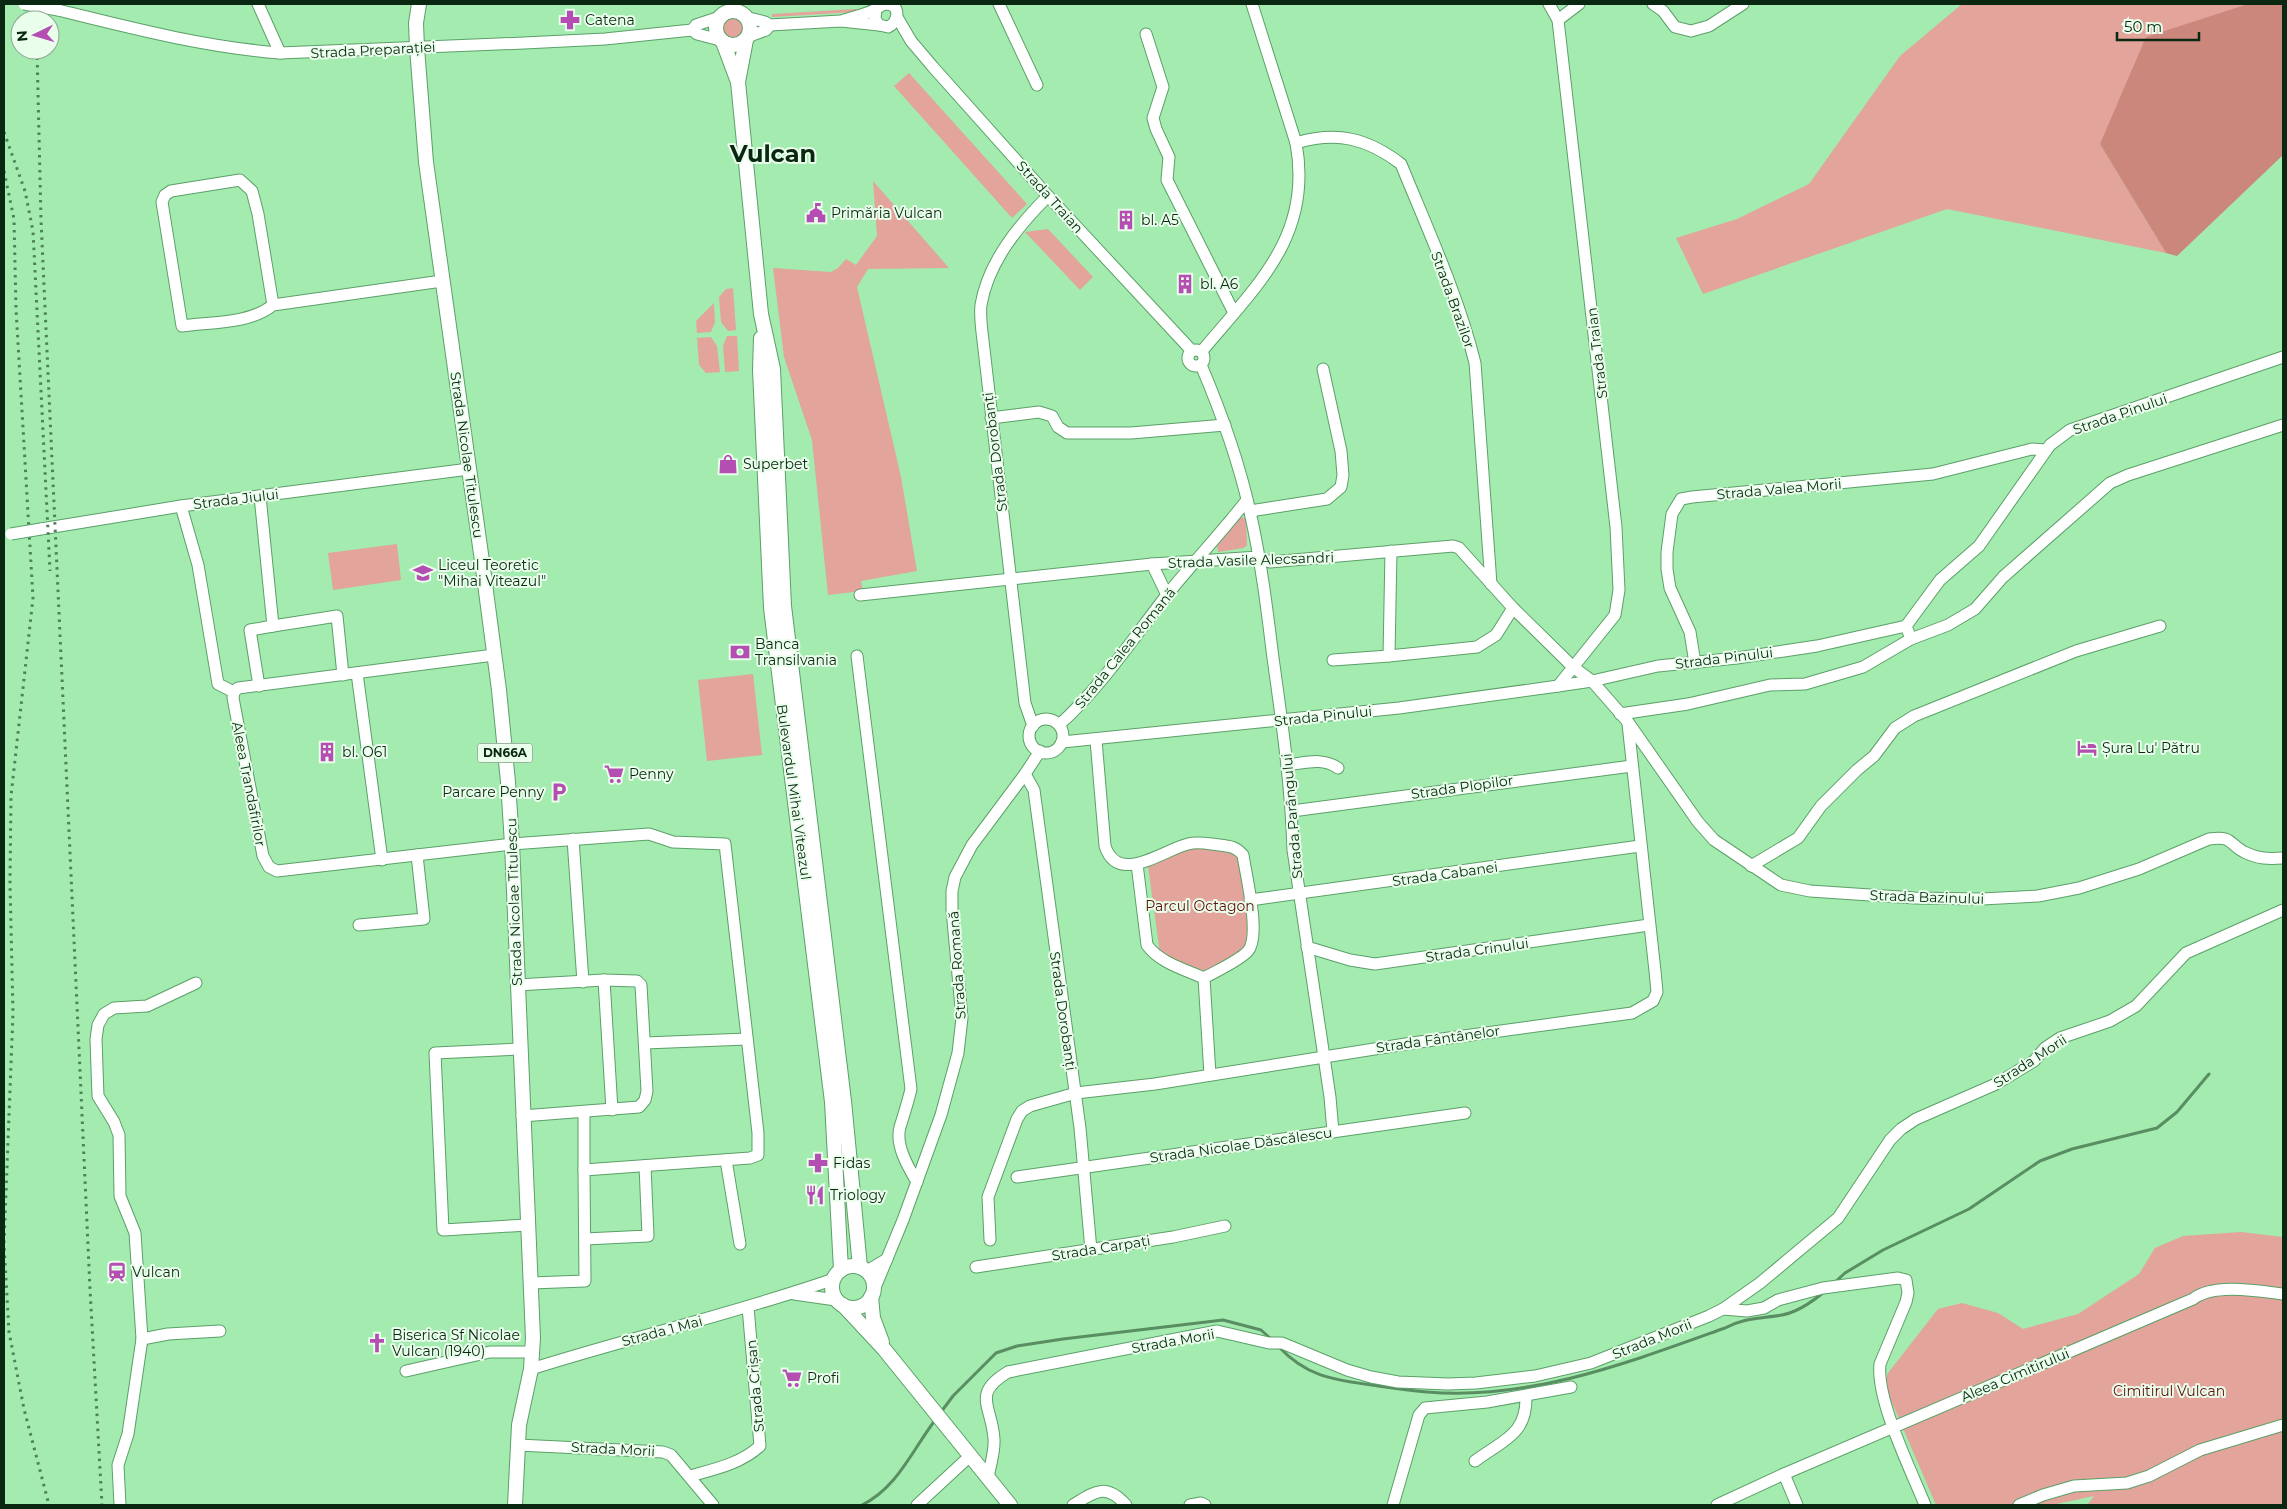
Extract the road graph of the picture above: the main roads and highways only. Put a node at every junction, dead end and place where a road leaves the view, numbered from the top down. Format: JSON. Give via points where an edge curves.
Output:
{"nodes":[{"id":1,"x":419,"y":4,"type":"edge"},
{"id":2,"x":723,"y":12,"type":"edge"},
{"id":3,"x":743,"y":12,"type":"edge"},
{"id":4,"x":747,"y":38,"type":"junction"},
{"id":5,"x":722,"y":41,"type":"junction"},
{"id":6,"x":738,"y":82,"type":"junction"},
{"id":7,"x":761,"y":314,"type":"junction"},
{"id":8,"x":863,"y":1269,"type":"junction"},
{"id":9,"x":837,"y":1274,"type":"junction"},
{"id":10,"x":873,"y":1293,"type":"junction"},
{"id":11,"x":840,"y":1303,"type":"junction"},
{"id":12,"x":884,"y":1349,"type":"junction"},
{"id":13,"x":516,"y":1505,"type":"edge"},
{"id":14,"x":1010,"y":1505,"type":"edge"}],
"edges":[{"from":1,"to":13,"type":"main road","name":"Strada Nicolae Titulescu","number":"DN66A","via":[[416,48],[425,153],[494,655],[512,844],[532,1352],[520,1425]]},
{"from":2,"to":3,"type":"main road"},
{"from":2,"to":5,"type":"main road","via":[[716,27]]},
{"from":3,"to":4,"type":"main road","via":[[750,26]]},
{"from":4,"to":5,"type":"main road","via":[[735,45]]},
{"from":4,"to":6,"type":"main road","name":"Bulevardul Mihai Viteazul"},
{"from":5,"to":6,"type":"main road","name":"Bulevardul Mihai Viteazul"},
{"from":6,"to":7,"type":"main road","name":"Bulevardul Mihai Viteazul"},
{"from":7,"to":8,"type":"main road","name":"Bulevardul Mihai Viteazul","via":[[773,369],[786,626]]},
{"from":7,"to":9,"type":"main road","name":"Bulevardul Mihai Viteazul","via":[[760,370],[771,608],[832,1102]]},
{"from":8,"to":9,"type":"main road","via":[[853,1266]]},
{"from":8,"to":10,"type":"main road","via":[[874,1283]]},
{"from":9,"to":11,"type":"main road","via":[[833,1293]]},
{"from":10,"to":11,"type":"main road","via":[[868,1302],[856,1308]]},
{"from":10,"to":12,"type":"main road","via":[[873,1318]]},
{"from":11,"to":12,"type":"main road"},
{"from":12,"to":14,"type":"main road"}]}
